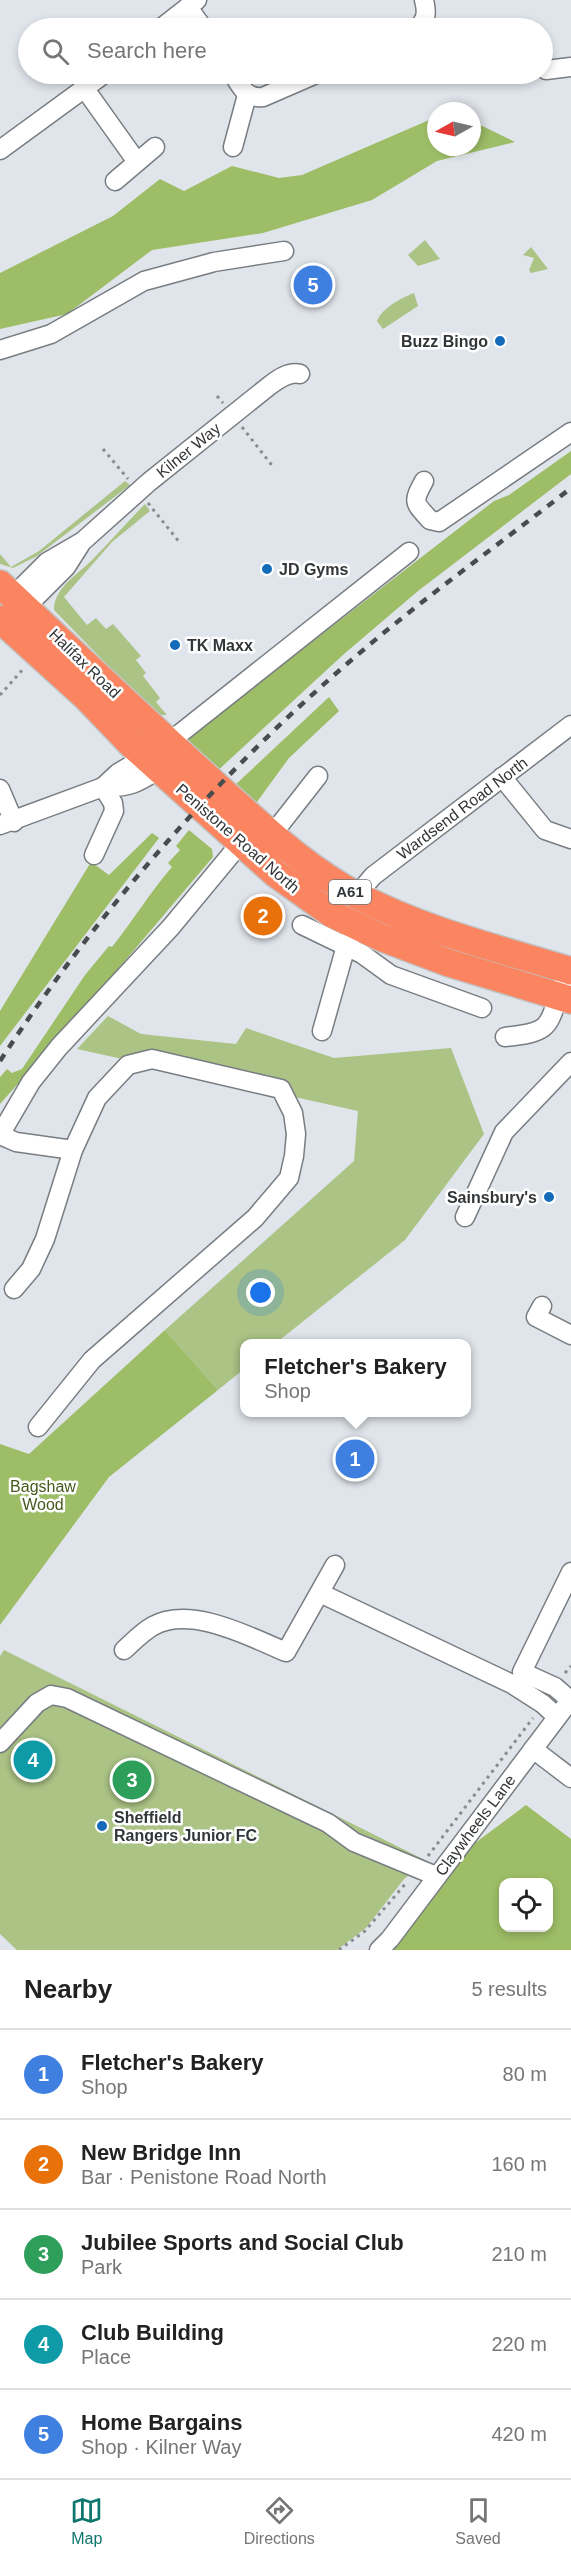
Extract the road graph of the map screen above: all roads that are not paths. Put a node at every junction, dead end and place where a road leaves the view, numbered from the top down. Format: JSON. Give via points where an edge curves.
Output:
{"nodes":[{"id":1,"x":424,"y":0,"type":"edge"},
{"id":2,"x":193,"y":3,"type":"edge"},
{"id":3,"x":174,"y":18,"type":"edge"},
{"id":4,"x":199,"y":18,"type":"edge"},
{"id":5,"x":425,"y":18,"type":"edge"},
{"id":6,"x":571,"y":67,"type":"edge"},
{"id":7,"x":553,"y":69,"type":"edge"},
{"id":8,"x":91,"y":84,"type":"edge"},
{"id":9,"x":239,"y":84,"type":"edge"},
{"id":10,"x":293,"y":84,"type":"edge"},
{"id":11,"x":85,"y":89,"type":"junction"},
{"id":12,"x":247,"y":95,"type":"junction"},
{"id":13,"x":155,"y":147,"type":"dead end"},
{"id":14,"x":232,"y":147,"type":"dead end"},
{"id":15,"x":0,"y":150,"type":"edge"},
{"id":16,"x":136,"y":162,"type":"junction"},
{"id":17,"x":115,"y":181,"type":"dead end"},
{"id":18,"x":284,"y":251,"type":"dead end"},
{"id":19,"x":0,"y":350,"type":"edge"},
{"id":20,"x":300,"y":374,"type":"dead end"},
{"id":21,"x":571,"y":432,"type":"edge"},
{"id":22,"x":424,"y":481,"type":"dead end"},
{"id":23,"x":409,"y":552,"type":"dead end"},
{"id":24,"x":13,"y":596,"type":"edge"},
{"id":25,"x":0,"y":619,"type":"edge"},
{"id":26,"x":571,"y":725,"type":"edge"},
{"id":27,"x":157,"y":756,"type":"junction"},
{"id":28,"x":318,"y":777,"type":"dead end"},
{"id":29,"x":502,"y":777,"type":"junction"},
{"id":30,"x":103,"y":787,"type":"junction"},
{"id":31,"x":0,"y":789,"type":"edge"},
{"id":32,"x":7,"y":823,"type":"edge"},
{"id":33,"x":257,"y":834,"type":"junction"},
{"id":34,"x":571,"y":839,"type":"edge"},
{"id":35,"x":94,"y":855,"type":"dead end"},
{"id":36,"x":356,"y":896,"type":"junction"},
{"id":37,"x":302,"y":925,"type":"dead end"},
{"id":38,"x":352,"y":936,"type":"junction"},
{"id":39,"x":569,"y":971,"type":"edge"},
{"id":40,"x":565,"y":998,"type":"edge"},
{"id":41,"x":483,"y":1008,"type":"dead end"},
{"id":42,"x":322,"y":1031,"type":"dead end"},
{"id":43,"x":505,"y":1037,"type":"dead end"},
{"id":44,"x":571,"y":1062,"type":"edge"},
{"id":45,"x":0,"y":1135,"type":"edge"},
{"id":46,"x":73,"y":1150,"type":"junction"},
{"id":47,"x":465,"y":1217,"type":"dead end"},
{"id":48,"x":14,"y":1289,"type":"dead end"},
{"id":49,"x":542,"y":1306,"type":"dead end"},
{"id":50,"x":571,"y":1335,"type":"edge"},
{"id":51,"x":38,"y":1427,"type":"dead end"},
{"id":52,"x":335,"y":1565,"type":"dead end"},
{"id":53,"x":571,"y":1572,"type":"edge"},
{"id":54,"x":320,"y":1593,"type":"junction"},
{"id":55,"x":124,"y":1650,"type":"dead end"},
{"id":56,"x":571,"y":1700,"type":"edge"},
{"id":57,"x":550,"y":1710,"type":"junction"},
{"id":58,"x":0,"y":1743,"type":"edge"},
{"id":59,"x":533,"y":1749,"type":"junction"},
{"id":60,"x":571,"y":1778,"type":"edge"},
{"id":61,"x":436,"y":1876,"type":"junction"},
{"id":62,"x":379,"y":1950,"type":"edge"}],
"edges":[{"from":1,"to":5,"type":"street"},
{"from":2,"to":3,"type":"street"},
{"from":2,"to":4,"type":"street"},
{"from":6,"to":7,"type":"street"},
{"from":8,"to":11,"type":"street"},
{"from":9,"to":12,"type":"street"},
{"from":10,"to":12,"type":"street","via":[[263,97]]},
{"from":11,"to":15,"type":"street"},
{"from":11,"to":16,"type":"street"},
{"from":12,"to":14,"type":"street"},
{"from":13,"to":16,"type":"street"},
{"from":16,"to":17,"type":"street"},
{"from":18,"to":19,"type":"street","via":[[214,262],[144,281],[51,334]]},
{"from":20,"to":24,"type":"street","name":"Kilner Way","via":[[280,378],[232,415],[148,482],[83,541],[47,562]]},
{"from":21,"to":22,"type":"street","via":[[439,522],[430,520],[415,501]]},
{"from":23,"to":27,"type":"street"},
{"from":24,"to":25,"type":"highway"},
{"from":24,"to":27,"type":"highway","name":"Halifax Road","number":"A61"},
{"from":25,"to":27,"type":"highway","name":"Halifax Road","number":"A61"},
{"from":26,"to":29,"type":"street","name":"Wardsend Road North"},
{"from":27,"to":30,"type":"street","via":[[118,773]]},
{"from":27,"to":33,"type":"highway","name":"Penistone Road North","number":"A61"},
{"from":28,"to":33,"type":"street"},
{"from":29,"to":34,"type":"street","via":[[545,830]]},
{"from":29,"to":36,"type":"street","name":"Wardsend Road North","via":[[374,876]]},
{"from":30,"to":32,"type":"street"},
{"from":30,"to":35,"type":"street","via":[[114,811]]},
{"from":31,"to":32,"type":"street"},
{"from":33,"to":36,"type":"highway","name":"Penistone Road North","number":"A61"},
{"from":33,"to":38,"type":"highway","name":"Penistone Road North","number":"A61","via":[[276,874],[332,914]]},
{"from":33,"to":45,"type":"street","via":[[59,1047],[31,1082]]},
{"from":36,"to":38,"type":"highway","via":[[351,907]]},
{"from":36,"to":39,"type":"highway","name":"Penistone Road North","number":"A61","via":[[445,932]]},
{"from":37,"to":38,"type":"street"},
{"from":38,"to":40,"type":"highway","name":"Penistone Road North","number":"A61"},
{"from":38,"to":41,"type":"street","via":[[362,954],[391,975]]},
{"from":38,"to":42,"type":"street"},
{"from":39,"to":40,"type":"street"},
{"from":40,"to":43,"type":"street","via":[[545,1029]]},
{"from":44,"to":47,"type":"street","via":[[504,1132]]},
{"from":45,"to":46,"type":"street","via":[[16,1142]]},
{"from":46,"to":48,"type":"street","via":[[45,1239],[31,1269]]},
{"from":46,"to":51,"type":"street","via":[[97,1098],[128,1065],[152,1059],[281,1089],[293,1113],[296,1134],[289,1178],[278,1193],[255,1218],[92,1360]]},
{"from":49,"to":50,"type":"street","via":[[536,1317]]},
{"from":52,"to":54,"type":"street"},
{"from":53,"to":56,"type":"street","via":[[522,1672],[555,1687]]},
{"from":54,"to":55,"type":"street","via":[[286,1652],[225,1628],[172,1619],[153,1626]]},
{"from":54,"to":57,"type":"street","via":[[512,1684]]},
{"from":56,"to":57,"type":"street","name":"Claywheels Lane"},
{"from":57,"to":59,"type":"street","name":"Claywheels Lane"},
{"from":58,"to":61,"type":"street","via":[[37,1703],[51,1695],[67,1698],[328,1823],[354,1842]]},
{"from":59,"to":60,"type":"street"},
{"from":59,"to":61,"type":"street","name":"Claywheels Lane"},
{"from":61,"to":62,"type":"street","name":"Claywheels Lane"}]}
